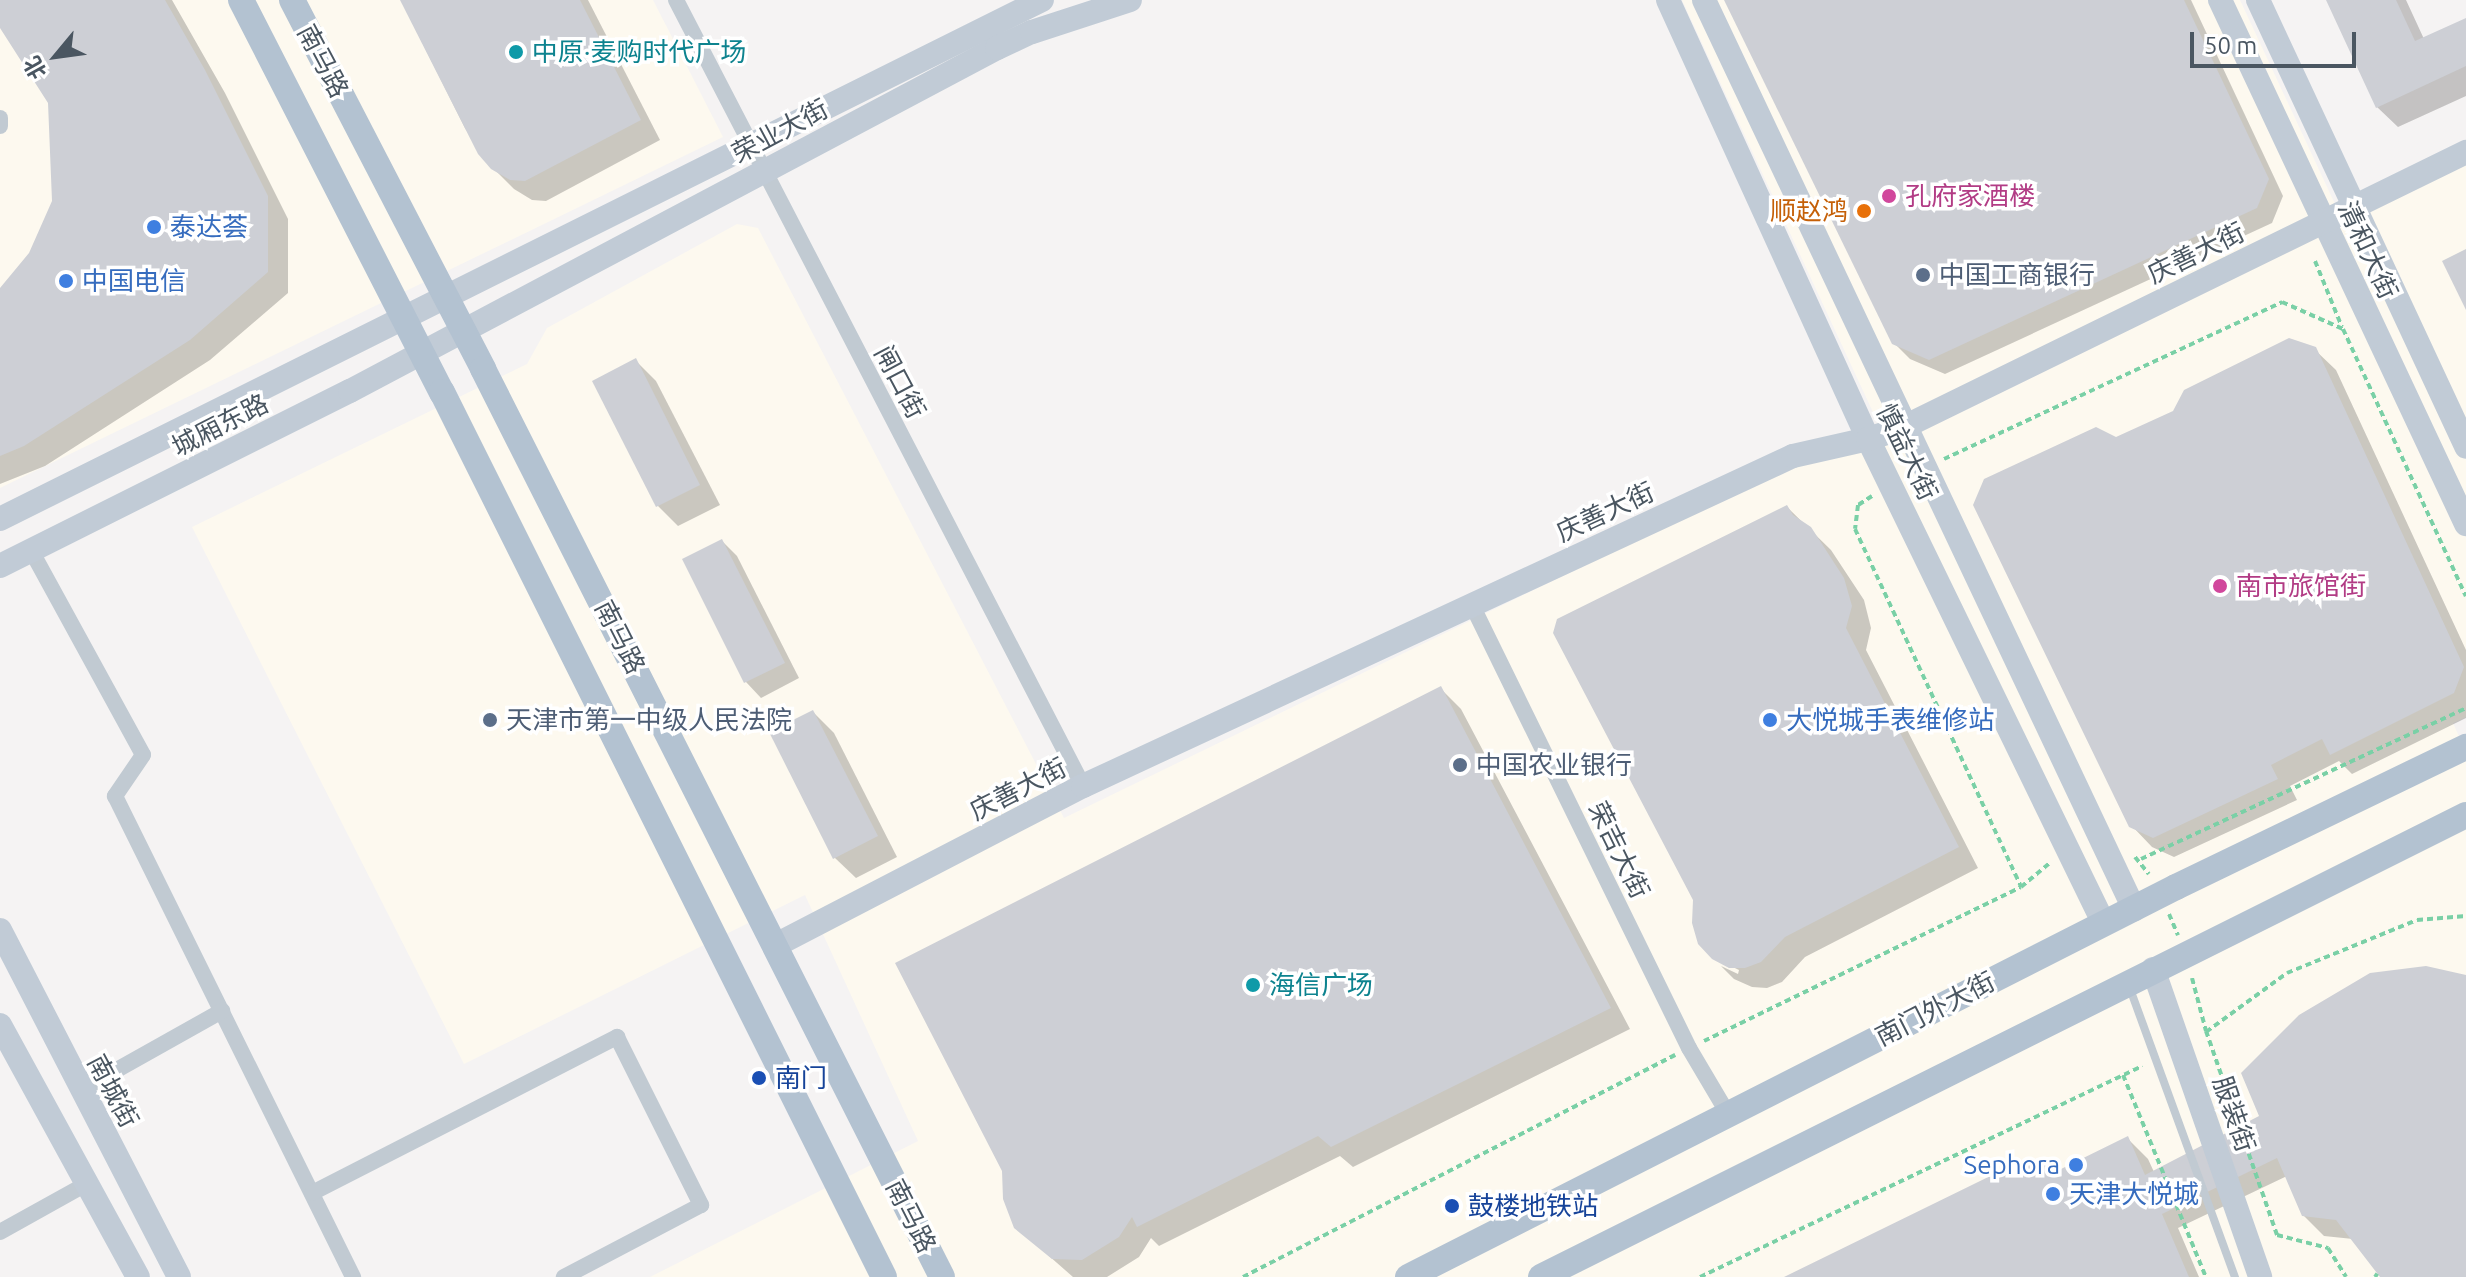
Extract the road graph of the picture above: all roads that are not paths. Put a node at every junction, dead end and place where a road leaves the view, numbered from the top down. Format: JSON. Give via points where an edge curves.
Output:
{"nodes":[{"id":1,"x":241,"y":0,"type":"edge"},
{"id":2,"x":292,"y":0,"type":"edge"},
{"id":3,"x":676,"y":0,"type":"edge"},
{"id":4,"x":1042,"y":0,"type":"edge"},
{"id":5,"x":1130,"y":0,"type":"edge"},
{"id":6,"x":1668,"y":0,"type":"edge"},
{"id":7,"x":1704,"y":0,"type":"edge"},
{"id":8,"x":2220,"y":0,"type":"edge"},
{"id":9,"x":2258,"y":0,"type":"edge"},
{"id":10,"x":0,"y":118,"type":"edge"},
{"id":11,"x":0,"y":126,"type":"edge"},
{"id":12,"x":750,"y":146,"type":"junction"},
{"id":13,"x":2466,"y":152,"type":"edge"},
{"id":14,"x":763,"y":171,"type":"junction"},
{"id":15,"x":2355,"y":206,"type":"junction"},
{"id":16,"x":2324,"y":222,"type":"junction"},
{"id":17,"x":447,"y":298,"type":"junction"},
{"id":18,"x":405,"y":320,"type":"junction"},
{"id":19,"x":464,"y":331,"type":"junction"},
{"id":20,"x":422,"y":353,"type":"junction"},
{"id":21,"x":1904,"y":427,"type":"junction"},
{"id":22,"x":1868,"y":439,"type":"junction"},
{"id":23,"x":2466,"y":447,"type":"edge"},
{"id":24,"x":0,"y":519,"type":"edge"},
{"id":25,"x":2466,"y":524,"type":"edge"},
{"id":26,"x":32,"y":552,"type":"junction"},
{"id":27,"x":0,"y":566,"type":"edge"},
{"id":28,"x":1472,"y":605,"type":"junction"},
{"id":29,"x":2466,"y":747,"type":"edge"},
{"id":30,"x":1083,"y":786,"type":"junction"},
{"id":31,"x":2466,"y":815,"type":"edge"},
{"id":32,"x":2134,"y":909,"type":"junction"},
{"id":33,"x":2104,"y":924,"type":"junction"},
{"id":34,"x":0,"y":930,"type":"edge"},
{"id":35,"x":776,"y":945,"type":"junction"},
{"id":36,"x":2153,"y":969,"type":"junction"},
{"id":37,"x":2127,"y":982,"type":"junction"},
{"id":38,"x":222,"y":1011,"type":"junction"},
{"id":39,"x":0,"y":1025,"type":"edge"},
{"id":40,"x":81,"y":1090,"type":"junction"},
{"id":41,"x":1728,"y":1114,"type":"junction"},
{"id":42,"x":88,"y":1183,"type":"junction"},
{"id":43,"x":312,"y":1193,"type":"junction"},
{"id":44,"x":0,"y":1232,"type":"edge"},
{"id":45,"x":138,"y":1277,"type":"edge"},
{"id":46,"x":179,"y":1277,"type":"edge"},
{"id":47,"x":353,"y":1277,"type":"edge"},
{"id":48,"x":564,"y":1277,"type":"edge"},
{"id":49,"x":884,"y":1277,"type":"edge"},
{"id":50,"x":942,"y":1277,"type":"edge"},
{"id":51,"x":1408,"y":1277,"type":"edge"},
{"id":52,"x":1541,"y":1277,"type":"edge"},
{"id":53,"x":2235,"y":1277,"type":"edge"},
{"id":54,"x":2260,"y":1277,"type":"edge"}],
"edges":[{"from":1,"to":18,"type":"main road","name":"南马路"},
{"from":2,"to":17,"type":"main road","name":"南马路"},
{"from":3,"to":12,"type":"street","name":"闸口街"},
{"from":4,"to":12,"type":"street","name":"荣业大街"},
{"from":5,"to":14,"type":"street","name":"荣业大街","via":[[997,48]]},
{"from":6,"to":22,"type":"street","name":"慎益大街"},
{"from":7,"to":21,"type":"street","name":"慎益大街"},
{"from":8,"to":16,"type":"street","name":"清和大街"},
{"from":9,"to":15,"type":"street","name":"清和大街"},
{"from":10,"to":11,"type":"street"},
{"from":12,"to":14,"type":"street","name":"闸口街"},
{"from":12,"to":17,"type":"street","name":"荣业大街"},
{"from":13,"to":15,"type":"street","name":"庆善大街"},
{"from":14,"to":19,"type":"street","name":"荣业大街"},
{"from":14,"to":30,"type":"street","name":"闸口街"},
{"from":15,"to":16,"type":"street","name":"庆善大街"},
{"from":15,"to":23,"type":"street","name":"清和大街"},
{"from":16,"to":21,"type":"street","name":"庆善大街"},
{"from":16,"to":25,"type":"street","name":"清和大街"},
{"from":17,"to":18,"type":"street","name":"城厢东路"},
{"from":17,"to":19,"type":"main road","name":"南马路"},
{"from":18,"to":20,"type":"main road","name":"南马路"},
{"from":18,"to":24,"type":"street","name":"城厢东路"},
{"from":19,"to":20,"type":"street","name":"城厢东路"},
{"from":19,"to":35,"type":"main road","name":"南马路"},
{"from":20,"to":26,"type":"street","name":"城厢东路"},
{"from":20,"to":49,"type":"main road","name":"南马路"},
{"from":21,"to":22,"type":"street","name":"庆善大街"},
{"from":21,"to":32,"type":"street","name":"慎益大街"},
{"from":22,"to":28,"type":"street","name":"庆善大街","via":[[1793,456]]},
{"from":22,"to":33,"type":"street","name":"慎益大街"},
{"from":26,"to":27,"type":"street","name":"城厢东路"},
{"from":26,"to":38,"type":"street","via":[[143,755],[115,796]]},
{"from":28,"to":30,"type":"street","name":"庆善大街"},
{"from":28,"to":41,"type":"street","name":"荣吉大街","via":[[1689,1048]]},
{"from":29,"to":32,"type":"main road","name":"南门外大街"},
{"from":30,"to":35,"type":"street","name":"庆善大街"},
{"from":31,"to":36,"type":"main road"},
{"from":32,"to":33,"type":"main road","name":"南门外大街"},
{"from":33,"to":41,"type":"main road","name":"南门外大街"},
{"from":34,"to":40,"type":"street","name":"南城街"},
{"from":35,"to":50,"type":"main road","name":"南马路"},
{"from":36,"to":37,"type":"main road"},
{"from":36,"to":54,"type":"street","name":"服装街"},
{"from":37,"to":52,"type":"main road"},
{"from":37,"to":53,"type":"lane"},
{"from":38,"to":40,"type":"street"},
{"from":38,"to":43,"type":"street"},
{"from":39,"to":42,"type":"street"},
{"from":40,"to":46,"type":"street","name":"南城街"},
{"from":41,"to":51,"type":"main road","name":"南门外大街"},
{"from":42,"to":44,"type":"street"},
{"from":42,"to":45,"type":"street"},
{"from":43,"to":47,"type":"street"},
{"from":43,"to":48,"type":"street","via":[[617,1037],[701,1205]]}]}
